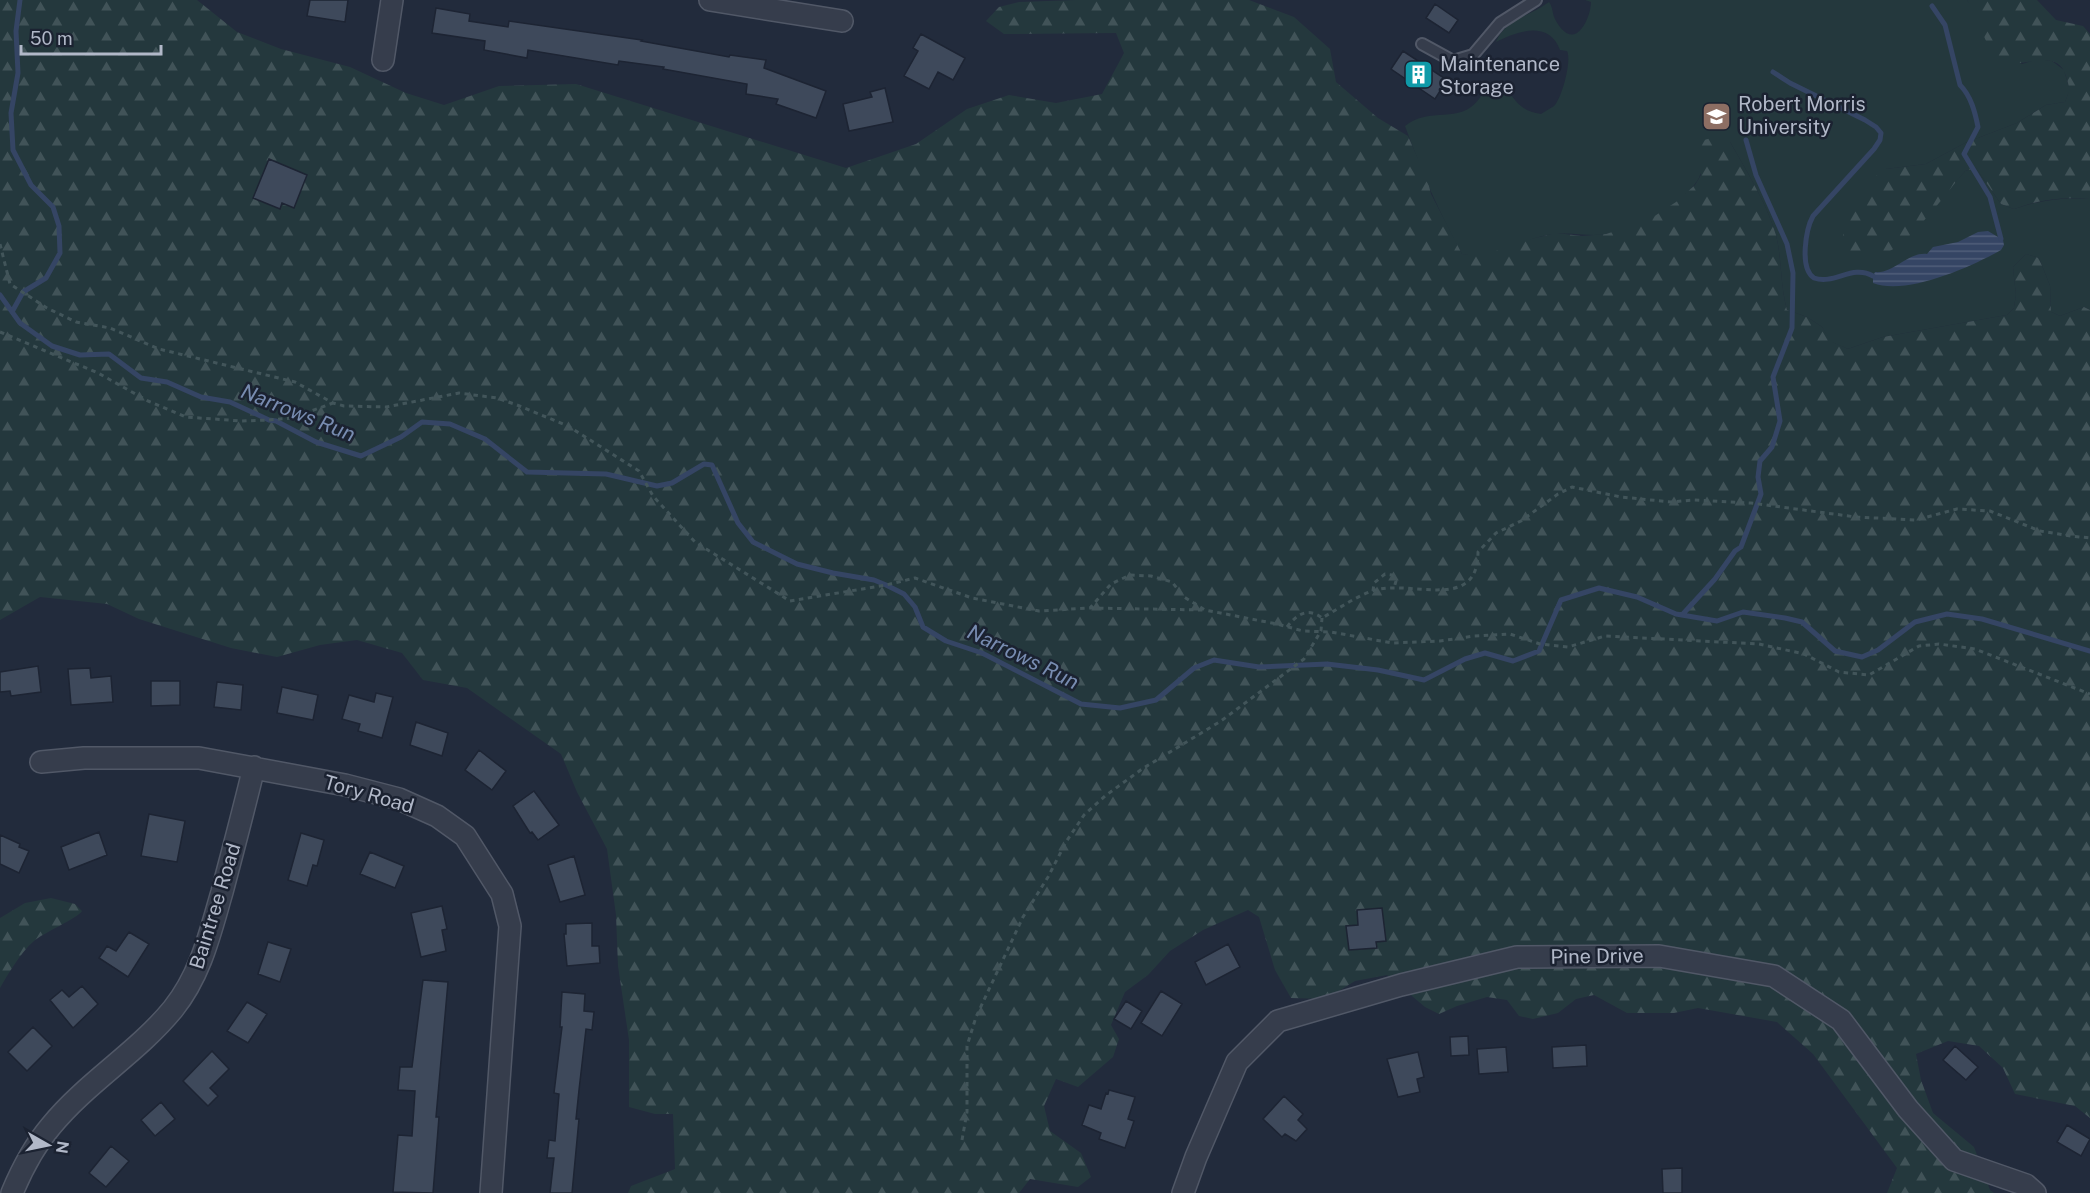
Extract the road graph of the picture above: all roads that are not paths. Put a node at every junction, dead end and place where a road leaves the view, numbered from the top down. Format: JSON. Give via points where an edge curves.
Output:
{"nodes":[{"id":1,"x":392,"y":0,"type":"edge"},
{"id":2,"x":710,"y":0,"type":"edge"},
{"id":3,"x":1536,"y":0,"type":"edge"},
{"id":4,"x":842,"y":21,"type":"dead end"},
{"id":5,"x":1422,"y":44,"type":"dead end"},
{"id":6,"x":383,"y":60,"type":"dead end"},
{"id":7,"x":41,"y":762,"type":"dead end"},
{"id":8,"x":254,"y":767,"type":"junction"},
{"id":9,"x":12,"y":1193,"type":"edge"},
{"id":10,"x":491,"y":1193,"type":"edge"},
{"id":11,"x":1183,"y":1193,"type":"edge"},
{"id":12,"x":2035,"y":1193,"type":"edge"}],
"edges":[{"from":1,"to":6,"type":"street"},
{"from":2,"to":4,"type":"street"},
{"from":3,"to":5,"type":"lane","via":[[1500,23],[1473,55],[1453,61]]},
{"from":7,"to":8,"type":"street","name":"Tory Road","via":[[199,758]]},
{"from":8,"to":9,"type":"street","name":"Baintree Road","via":[[208,941],[195,976],[158,1025],[51,1126],[26,1161]]},
{"from":8,"to":10,"type":"street","name":"Tory Road","via":[[399,799],[437,816],[465,836],[502,894],[510,926]]},
{"from":11,"to":12,"type":"street","name":"Pine Drive","via":[[1237,1062],[1278,1021],[1517,957],[1659,956],[1774,976],[1841,1020],[1908,1109],[1954,1160],[2026,1185]]}]}
